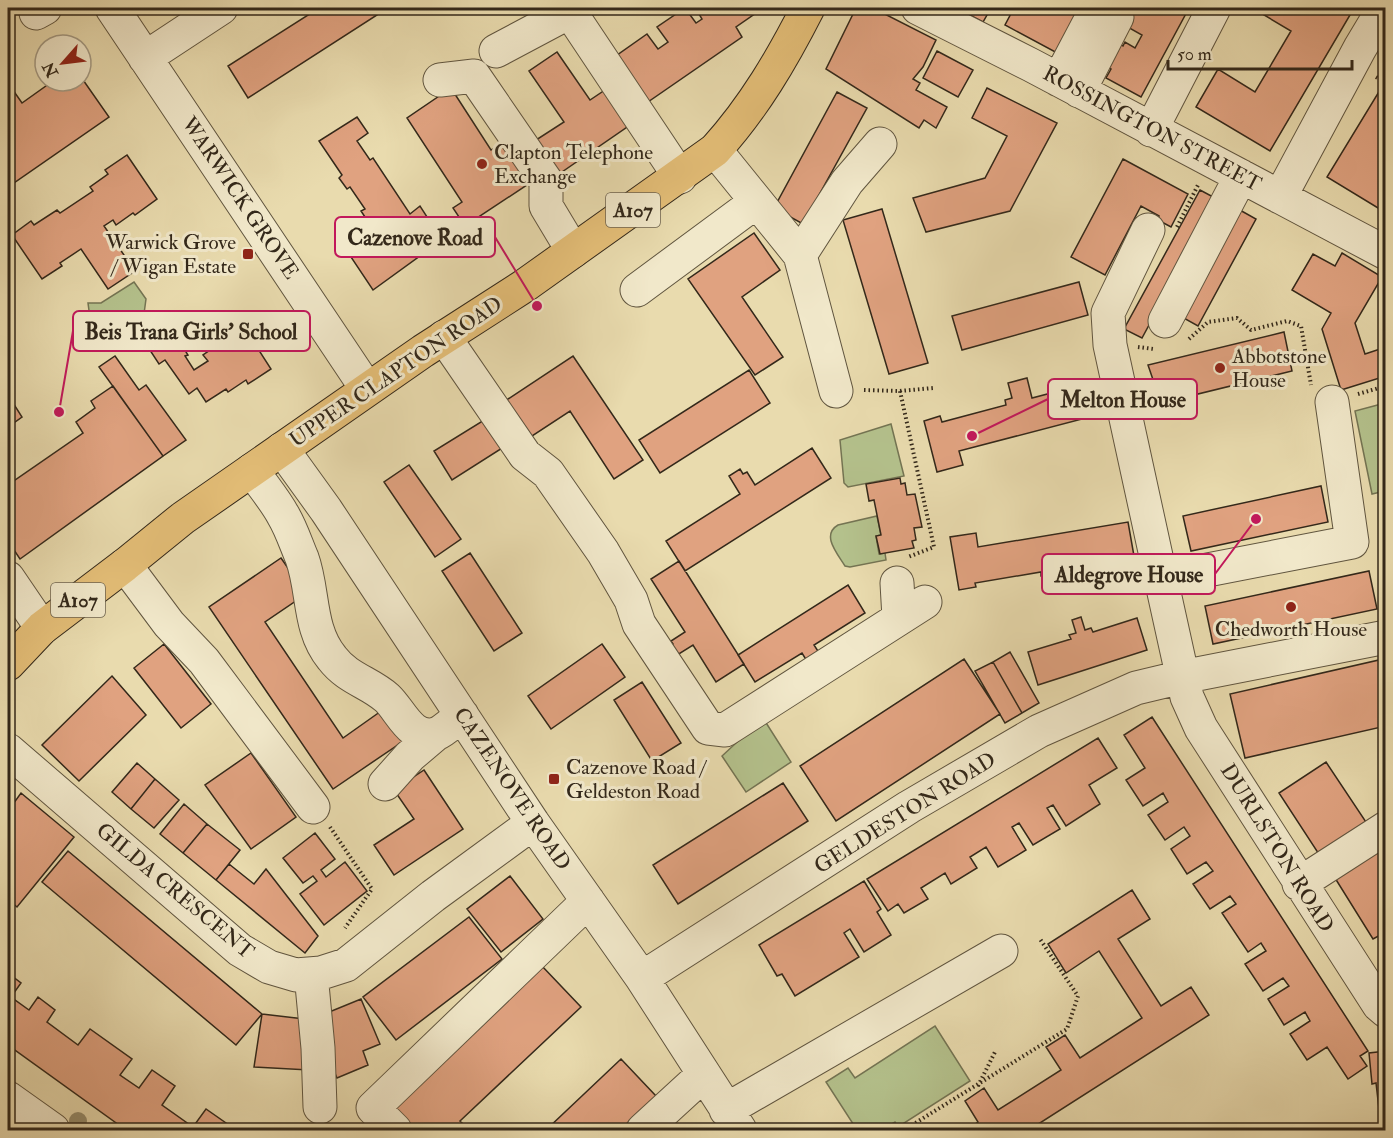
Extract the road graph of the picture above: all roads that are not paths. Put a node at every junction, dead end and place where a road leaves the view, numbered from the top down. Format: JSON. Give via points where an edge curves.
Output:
{"nodes":[{"id":1,"x":112,"y":8,"type":"edge"},
{"id":2,"x":221,"y":8,"type":"edge"},
{"id":3,"x":808,"y":8,"type":"edge"},
{"id":4,"x":918,"y":8,"type":"edge"},
{"id":5,"x":1214,"y":8,"type":"edge"},
{"id":6,"x":1384,"y":8,"type":"edge"},
{"id":7,"x":1107,"y":12,"type":"edge"},
{"id":8,"x":496,"y":51,"type":"dead end"},
{"id":9,"x":145,"y":58,"type":"junction"},
{"id":10,"x":440,"y":80,"type":"dead end"},
{"id":11,"x":1069,"y":85,"type":"junction"},
{"id":12,"x":1151,"y":130,"type":"junction"},
{"id":13,"x":880,"y":144,"type":"dead end"},
{"id":14,"x":715,"y":150,"type":"junction"},
{"id":15,"x":1240,"y":176,"type":"junction"},
{"id":16,"x":680,"y":177,"type":"junction"},
{"id":17,"x":1280,"y":197,"type":"junction"},
{"id":18,"x":756,"y":202,"type":"junction"},
{"id":19,"x":1148,"y":230,"type":"road end"},
{"id":20,"x":573,"y":251,"type":"junction"},
{"id":21,"x":1386,"y":253,"type":"edge"},
{"id":22,"x":800,"y":255,"type":"junction"},
{"id":23,"x":638,"y":290,"type":"dead end"},
{"id":24,"x":444,"y":337,"type":"junction"},
{"id":25,"x":1169,"y":337,"type":"road end"},
{"id":26,"x":367,"y":389,"type":"junction"},
{"id":27,"x":836,"y":391,"type":"road end"},
{"id":28,"x":1332,"y":402,"type":"road end"},
{"id":29,"x":282,"y":449,"type":"junction"},
{"id":30,"x":252,"y":470,"type":"junction"},
{"id":31,"x":125,"y":565,"type":"junction"},
{"id":32,"x":8,"y":578,"type":"edge"},
{"id":33,"x":1161,"y":579,"type":"junction"},
{"id":34,"x":897,"y":583,"type":"road end"},
{"id":35,"x":42,"y":628,"type":"junction"},
{"id":36,"x":1386,"y":637,"type":"edge"},
{"id":37,"x":8,"y":664,"type":"edge"},
{"id":38,"x":1182,"y":677,"type":"junction"},
{"id":39,"x":462,"y":715,"type":"junction"},
{"id":40,"x":436,"y":734,"type":"junction"},
{"id":41,"x":8,"y":750,"type":"edge"},
{"id":42,"x":385,"y":784,"type":"dead end"},
{"id":43,"x":312,"y":807,"type":"road end"},
{"id":44,"x":533,"y":823,"type":"junction"},
{"id":45,"x":1386,"y":828,"type":"edge"},
{"id":46,"x":1299,"y":884,"type":"junction"},
{"id":47,"x":588,"y":902,"type":"junction"},
{"id":48,"x":1001,"y":951,"type":"dead end"},
{"id":49,"x":311,"y":974,"type":"junction"},
{"id":50,"x":642,"y":978,"type":"junction"},
{"id":51,"x":1386,"y":1011,"type":"edge"},
{"id":52,"x":704,"y":1074,"type":"junction"},
{"id":53,"x":8,"y":1098,"type":"edge"},
{"id":54,"x":320,"y":1107,"type":"dead end"},
{"id":55,"x":733,"y":1120,"type":"edge"},
{"id":56,"x":53,"y":1131,"type":"edge"},
{"id":57,"x":395,"y":1131,"type":"edge"},
{"id":58,"x":643,"y":1131,"type":"edge"}],
"edges":[{"from":1,"to":9,"type":"street","name":"WARWICK GROVE"},
{"from":2,"to":9,"type":"street"},
{"from":3,"to":14,"type":"highway","name":"UPPER CLAPTON ROAD","number":"A107","via":[[767,83]]},
{"from":4,"to":11,"type":"street","name":"ROSSINGTON STREET"},
{"from":5,"to":12,"type":"street"},
{"from":6,"to":17,"type":"street"},
{"from":7,"to":11,"type":"street"},
{"from":8,"to":16,"type":"street","via":[[560,17],[572,15]]},
{"from":9,"to":26,"type":"street","name":"WARWICK GROVE"},
{"from":10,"to":20,"type":"street","via":[[474,76],[546,181],[546,206]]},
{"from":11,"to":12,"type":"street","name":"ROSSINGTON STREET"},
{"from":12,"to":15,"type":"street","name":"ROSSINGTON STREET"},
{"from":13,"to":22,"type":"street","via":[[847,182]]},
{"from":14,"to":16,"type":"highway","name":"UPPER CLAPTON ROAD","number":"A107"},
{"from":14,"to":18,"type":"street"},
{"from":15,"to":17,"type":"street","name":"ROSSINGTON STREET"},
{"from":15,"to":25,"type":"street"},
{"from":16,"to":20,"type":"highway","name":"UPPER CLAPTON ROAD","number":"A107"},
{"from":17,"to":21,"type":"street","name":"ROSSINGTON STREET"},
{"from":18,"to":22,"type":"street"},
{"from":18,"to":23,"type":"street"},
{"from":19,"to":33,"type":"street","via":[[1108,313],[1110,345]]},
{"from":20,"to":24,"type":"highway","name":"UPPER CLAPTON ROAD","number":"A107"},
{"from":22,"to":27,"type":"street"},
{"from":24,"to":26,"type":"highway","name":"UPPER CLAPTON ROAD","number":"A107"},
{"from":24,"to":34,"type":"street","via":[[525,454],[548,473],[603,552],[632,600],[639,624],[708,728],[725,730],[912,610]]},
{"from":26,"to":29,"type":"highway","name":"UPPER CLAPTON ROAD","number":"A107"},
{"from":28,"to":33,"type":"street","via":[[1352,542]]},
{"from":29,"to":30,"type":"highway","name":"UPPER CLAPTON ROAD","number":"A107"},
{"from":29,"to":39,"type":"street","name":"CAZENOVE ROAD"},
{"from":30,"to":31,"type":"highway","name":"UPPER CLAPTON ROAD","number":"A107"},
{"from":30,"to":40,"type":"street","via":[[283,515],[302,559],[314,621],[320,641],[331,657],[344,672],[387,698],[411,729]]},
{"from":31,"to":35,"type":"highway","name":"UPPER CLAPTON ROAD","number":"A107"},
{"from":31,"to":43,"type":"street","via":[[169,624],[204,662]]},
{"from":32,"to":35,"type":"street"},
{"from":33,"to":38,"type":"street"},
{"from":35,"to":37,"type":"highway","name":"UPPER CLAPTON ROAD","number":"A107"},
{"from":36,"to":38,"type":"street","name":"GELDESTON ROAD"},
{"from":38,"to":46,"type":"street","name":"DURLSTON ROAD","via":[[1200,728]]},
{"from":38,"to":50,"type":"street","name":"GELDESTON ROAD","via":[[1136,688],[1039,731],[909,807]]},
{"from":39,"to":40,"type":"street"},
{"from":39,"to":44,"type":"street","name":"CAZENOVE ROAD"},
{"from":40,"to":42,"type":"street"},
{"from":41,"to":49,"type":"street","name":"GILDA CRESCENT","via":[[240,950],[269,967],[296,975]]},
{"from":44,"to":47,"type":"street","name":"CAZENOVE ROAD"},
{"from":44,"to":49,"type":"street","name":"GILDA CRESCENT","via":[[346,965]]},
{"from":45,"to":46,"type":"street"},
{"from":46,"to":51,"type":"street","name":"DURLSTON ROAD"},
{"from":47,"to":50,"type":"street","name":"CAZENOVE ROAD"},
{"from":47,"to":57,"type":"street","via":[[373,1108]]},
{"from":48,"to":55,"type":"street"},
{"from":49,"to":54,"type":"street"},
{"from":50,"to":52,"type":"street","name":"CAZENOVE ROAD"},
{"from":52,"to":55,"type":"street","name":"CAZENOVE ROAD"},
{"from":52,"to":58,"type":"street"},
{"from":53,"to":56,"type":"street"}]}
